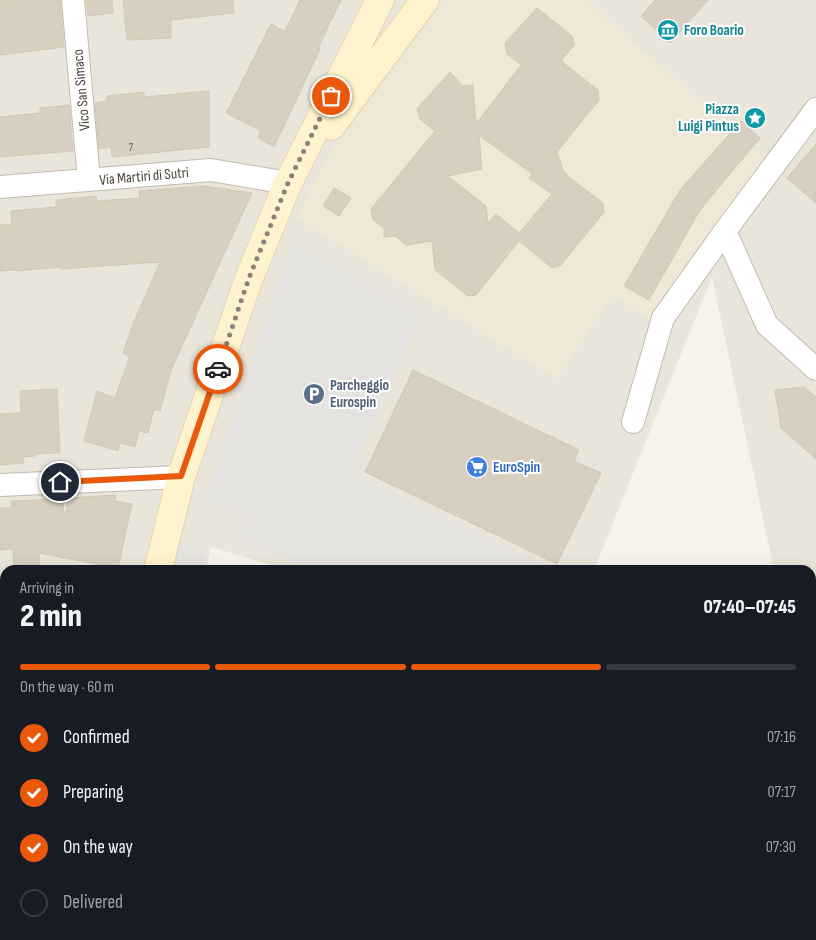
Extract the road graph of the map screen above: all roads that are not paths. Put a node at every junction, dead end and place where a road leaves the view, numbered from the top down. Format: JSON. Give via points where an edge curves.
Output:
{"nodes":[{"id":1,"x":73,"y":0,"type":"edge"},
{"id":2,"x":380,"y":0,"type":"edge"},
{"id":3,"x":425,"y":0,"type":"edge"},
{"id":4,"x":815,"y":112,"type":"edge"},
{"id":5,"x":89,"y":180,"type":"junction"},
{"id":6,"x":288,"y":183,"type":"junction"},
{"id":7,"x":0,"y":188,"type":"edge"},
{"id":8,"x":725,"y":230,"type":"junction"},
{"id":9,"x":816,"y":369,"type":"edge"},
{"id":10,"x":633,"y":422,"type":"dead end"},
{"id":11,"x":181,"y":476,"type":"junction"},
{"id":12,"x":0,"y":485,"type":"edge"},
{"id":13,"x":159,"y":565,"type":"edge"}],
"edges":[{"from":1,"to":5,"type":"street","name":"Vico San Simaco"},
{"from":2,"to":6,"type":"main road"},
{"from":3,"to":6,"type":"main road"},
{"from":4,"to":8,"type":"street"},
{"from":5,"to":6,"type":"street","name":"Via Martiri di Sutri","via":[[211,170]]},
{"from":5,"to":7,"type":"street","name":"Via Martiri di Sutri"},
{"from":6,"to":11,"type":"main road","via":[[249,278]]},
{"from":8,"to":9,"type":"street","via":[[767,325]]},
{"from":8,"to":10,"type":"street","via":[[663,318]]},
{"from":11,"to":12,"type":"street"},
{"from":11,"to":13,"type":"main road"}]}
